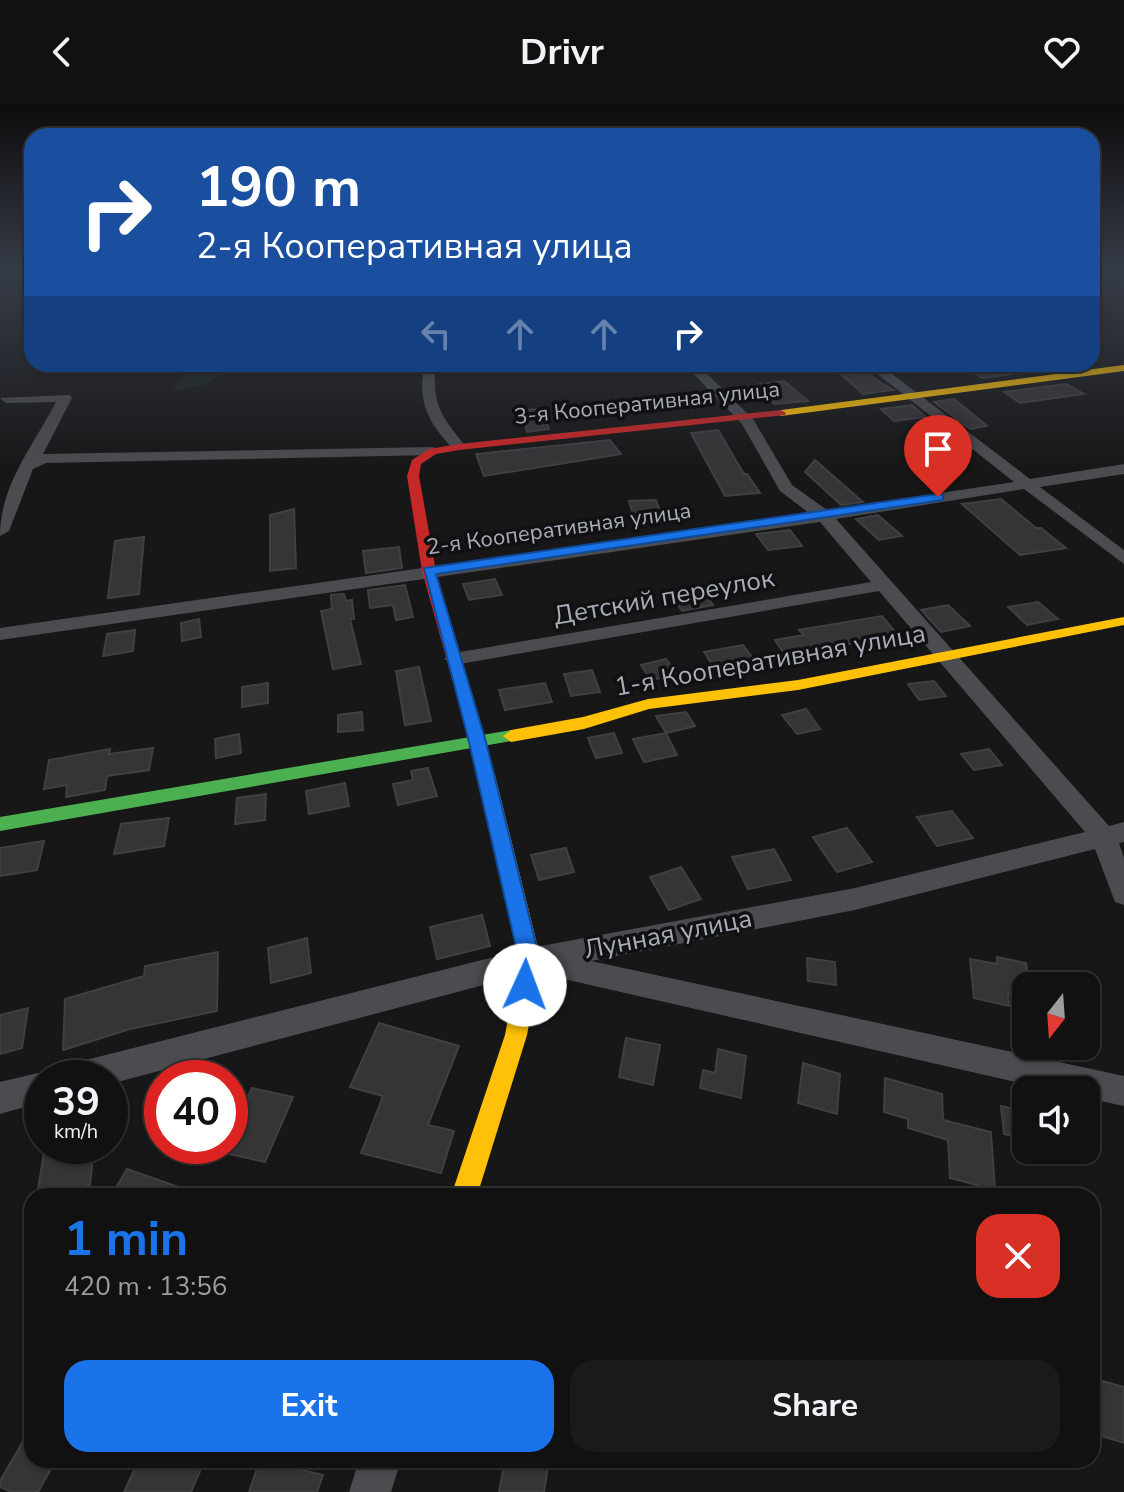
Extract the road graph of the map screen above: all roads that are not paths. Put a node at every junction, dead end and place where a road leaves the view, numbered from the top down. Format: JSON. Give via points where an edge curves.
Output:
{"nodes":[{"id":1,"x":430,"y":372,"type":"edge"},
{"id":2,"x":698,"y":372,"type":"edge"},
{"id":3,"x":881,"y":372,"type":"edge"},
{"id":4,"x":1120,"y":372,"type":"edge"},
{"id":5,"x":909,"y":395,"type":"junction"},
{"id":6,"x":6,"y":399,"type":"dead end"},
{"id":7,"x":742,"y":417,"type":"junction"},
{"id":8,"x":459,"y":447,"type":"junction"},
{"id":9,"x":433,"y":451,"type":"junction"},
{"id":10,"x":29,"y":463,"type":"junction"},
{"id":11,"x":1124,"y":469,"type":"edge"},
{"id":12,"x":1024,"y":483,"type":"junction"},
{"id":13,"x":824,"y":516,"type":"junction"},
{"id":14,"x":0,"y":531,"type":"edge"},
{"id":15,"x":1124,"y":559,"type":"edge"},
{"id":16,"x":429,"y":571,"type":"junction"},
{"id":17,"x":884,"y":585,"type":"junction"},
{"id":18,"x":1124,"y":621,"type":"edge"},
{"id":19,"x":0,"y":634,"type":"edge"},
{"id":20,"x":948,"y":654,"type":"junction"},
{"id":21,"x":454,"y":659,"type":"junction"},
{"id":22,"x":478,"y":742,"type":"junction"},
{"id":23,"x":0,"y":824,"type":"edge"},
{"id":24,"x":1114,"y":834,"type":"edge"},
{"id":25,"x":1124,"y":894,"type":"edge"},
{"id":26,"x":530,"y":960,"type":"junction"},
{"id":27,"x":128,"y":1064,"type":"edge"},
{"id":28,"x":1124,"y":1091,"type":"edge"},
{"id":29,"x":24,"y":1092,"type":"edge"},
{"id":30,"x":0,"y":1098,"type":"edge"},
{"id":31,"x":467,"y":1188,"type":"edge"},
{"id":32,"x":378,"y":1468,"type":"edge"},
{"id":33,"x":370,"y":1492,"type":"edge"}],
"edges":[{"from":1,"to":8,"type":"street","via":[[426,402]]},
{"from":2,"to":7,"type":"street"},
{"from":3,"to":5,"type":"street"},
{"from":4,"to":5,"type":"street","name":"3-я Кооперативная улица"},
{"from":5,"to":7,"type":"street","name":"3-я Кооперативная улица"},
{"from":5,"to":12,"type":"street"},
{"from":6,"to":10,"type":"street","via":[[65,398]]},
{"from":7,"to":8,"type":"street","name":"3-я Кооперативная улица"},
{"from":7,"to":13,"type":"street","via":[[774,463],[778,479]]},
{"from":8,"to":9,"type":"street","name":"3-я Кооперативная улица"},
{"from":9,"to":10,"type":"street","via":[[65,457]]},
{"from":9,"to":16,"type":"street","name":"3-я Кооперативная улица","via":[[416,462],[413,476]]},
{"from":10,"to":14,"type":"street"},
{"from":11,"to":12,"type":"street","name":"2-я Кооперативная улица"},
{"from":12,"to":13,"type":"street","name":"2-я Кооперативная улица"},
{"from":12,"to":15,"type":"street"},
{"from":13,"to":16,"type":"street","name":"2-я Кооперативная улица"},
{"from":13,"to":17,"type":"street"},
{"from":16,"to":19,"type":"street","name":"2-я Кооперативная улица"},
{"from":16,"to":21,"type":"street"},
{"from":17,"to":20,"type":"street"},
{"from":17,"to":21,"type":"street","name":"Детский переулок"},
{"from":18,"to":20,"type":"street","name":"1-я Кооперативная улица"},
{"from":20,"to":22,"type":"street","name":"1-я Кооперативная улица","via":[[798,685],[648,704],[584,723]]},
{"from":20,"to":24,"type":"street"},
{"from":21,"to":22,"type":"street"},
{"from":22,"to":23,"type":"street","name":"1-я Кооперативная улица"},
{"from":22,"to":26,"type":"street"},
{"from":24,"to":25,"type":"street"},
{"from":24,"to":26,"type":"street","name":"Лунная улица","via":[[855,899]]},
{"from":26,"to":27,"type":"street","name":"Лунная улица"},
{"from":26,"to":28,"type":"street"},
{"from":26,"to":31,"type":"street","via":[[516,1035]]},
{"from":29,"to":30,"type":"street"},
{"from":32,"to":33,"type":"street"}]}
